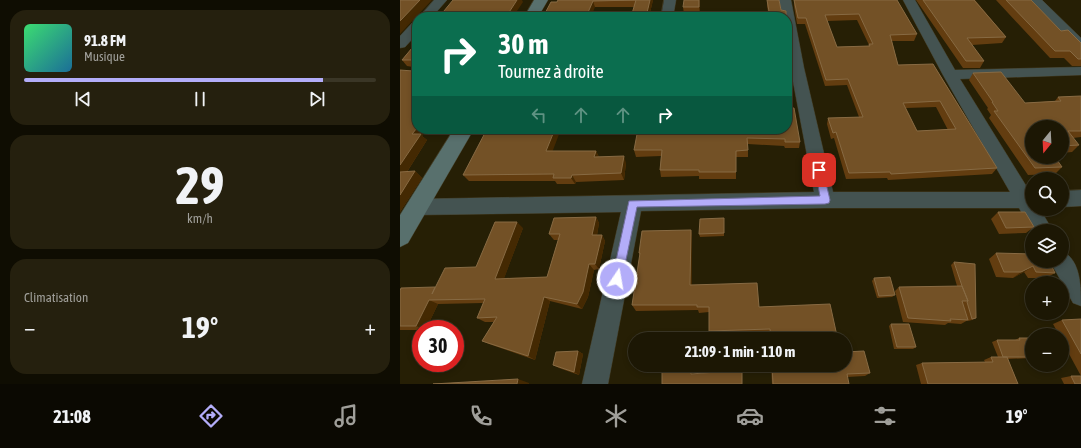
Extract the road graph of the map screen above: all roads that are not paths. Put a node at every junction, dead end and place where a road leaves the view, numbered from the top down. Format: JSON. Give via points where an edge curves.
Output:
{"nodes":[{"id":1,"x":441,"y":0,"type":"edge"},
{"id":2,"x":542,"y":0,"type":"edge"},
{"id":3,"x":670,"y":0,"type":"edge"},
{"id":4,"x":785,"y":0,"type":"edge"},
{"id":5,"x":908,"y":0,"type":"edge"},
{"id":6,"x":1035,"y":0,"type":"edge"},
{"id":7,"x":430,"y":12,"type":"edge"},
{"id":8,"x":534,"y":12,"type":"edge"},
{"id":9,"x":668,"y":12,"type":"edge"},
{"id":10,"x":786,"y":12,"type":"edge"},
{"id":11,"x":412,"y":31,"type":"edge"},
{"id":12,"x":400,"y":44,"type":"edge"},
{"id":13,"x":1081,"y":46,"type":"edge"},
{"id":14,"x":792,"y":68,"type":"edge"},
{"id":15,"x":1081,"y":71,"type":"edge"},
{"id":16,"x":950,"y":75,"type":"junction"},
{"id":17,"x":461,"y":134,"type":"edge"},
{"id":18,"x":1025,"y":195,"type":"edge"},
{"id":19,"x":1081,"y":198,"type":"edge"},
{"id":20,"x":1069,"y":199,"type":"edge"},
{"id":21,"x":825,"y":200,"type":"junction"},
{"id":22,"x":1025,"y":200,"type":"edge"},
{"id":23,"x":633,"y":204,"type":"junction"},
{"id":24,"x":417,"y":207,"type":"junction"},
{"id":25,"x":400,"y":236,"type":"edge"},
{"id":26,"x":1065,"y":268,"type":"edge"},
{"id":27,"x":1081,"y":295,"type":"edge"},
{"id":28,"x":595,"y":384,"type":"edge"}],
"edges":[{"from":1,"to":7,"type":"street"},
{"from":2,"to":8,"type":"street"},
{"from":3,"to":9,"type":"street"},
{"from":4,"to":10,"type":"street"},
{"from":5,"to":16,"type":"street"},
{"from":6,"to":13,"type":"street"},
{"from":11,"to":12,"type":"street"},
{"from":14,"to":21,"type":"street"},
{"from":15,"to":16,"type":"street"},
{"from":16,"to":18,"type":"street"},
{"from":17,"to":24,"type":"street"},
{"from":19,"to":20,"type":"street"},
{"from":21,"to":22,"type":"street"},
{"from":21,"to":23,"type":"street"},
{"from":23,"to":24,"type":"street"},
{"from":23,"to":28,"type":"street"},
{"from":24,"to":25,"type":"street"},
{"from":26,"to":27,"type":"street"}]}
